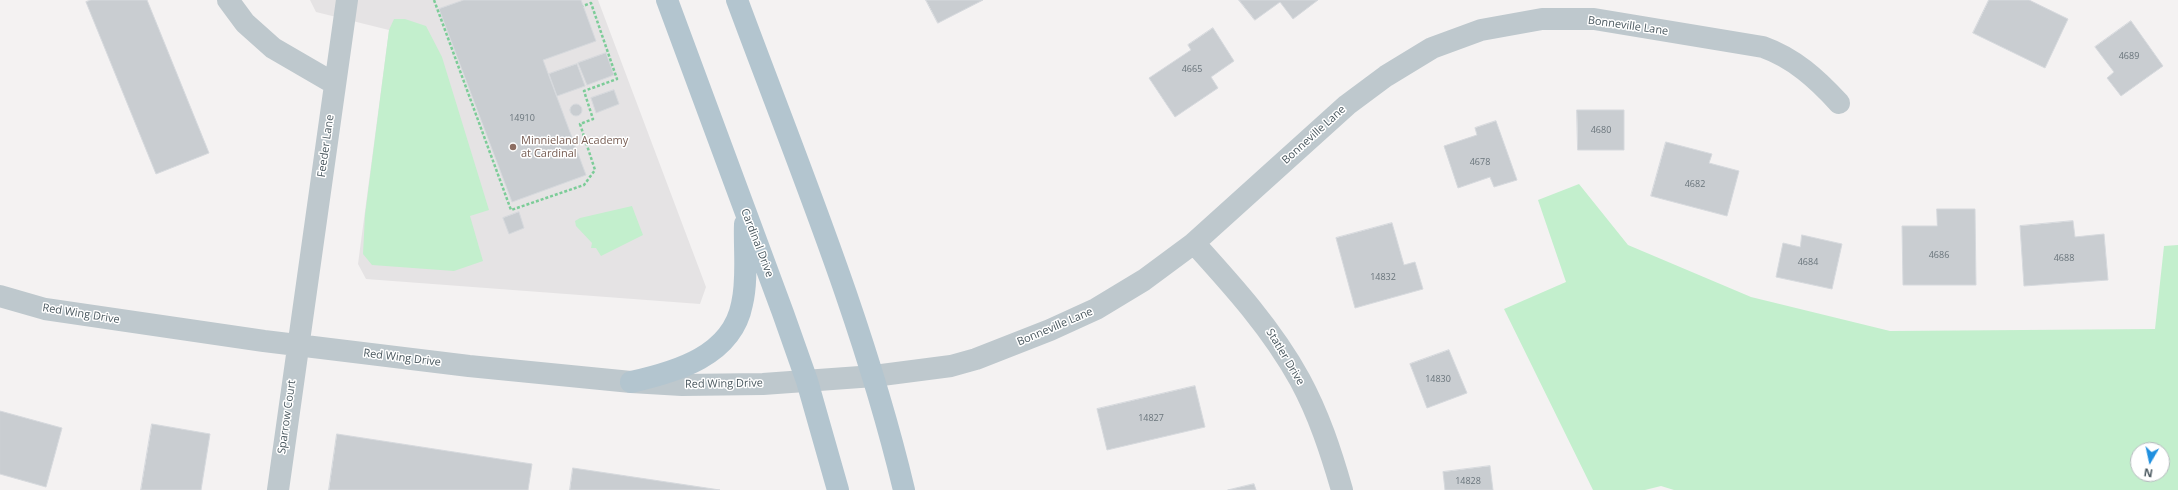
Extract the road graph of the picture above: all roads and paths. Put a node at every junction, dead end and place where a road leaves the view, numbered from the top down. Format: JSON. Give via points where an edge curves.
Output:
{"nodes":[{"id":1,"x":228,"y":0,"type":"edge"},
{"id":2,"x":347,"y":0,"type":"edge"},
{"id":3,"x":434,"y":0,"type":"edge"},
{"id":4,"x":667,"y":0,"type":"edge"},
{"id":5,"x":736,"y":0,"type":"edge"},
{"id":6,"x":583,"y":6,"type":"dead end"},
{"id":7,"x":335,"y":84,"type":"junction"},
{"id":8,"x":1839,"y":103,"type":"dead end"},
{"id":9,"x":745,"y":211,"type":"junction"},
{"id":10,"x":1194,"y":243,"type":"junction"},
{"id":11,"x":0,"y":296,"type":"edge"},
{"id":12,"x":297,"y":345,"type":"junction"},
{"id":13,"x":874,"y":376,"type":"junction"},
{"id":14,"x":807,"y":381,"type":"junction"},
{"id":15,"x":631,"y":382,"type":"junction"},
{"id":16,"x":278,"y":490,"type":"edge"},
{"id":17,"x":838,"y":490,"type":"edge"},
{"id":18,"x":904,"y":490,"type":"edge"},
{"id":19,"x":1342,"y":490,"type":"edge"}],
"edges":[{"from":1,"to":7,"type":"street","via":[[245,23],[273,48]]},
{"from":2,"to":7,"type":"street","name":"Feeder Lane"},
{"from":3,"to":6,"type":"path","via":[[512,210],[584,185],[594,170],[580,124],[593,118],[584,91],[618,79],[591,3]]},
{"from":4,"to":9,"type":"main road","name":"Cardinal Drive"},
{"from":5,"to":13,"type":"main road","via":[[852,306]]},
{"from":7,"to":12,"type":"street","name":"Feeder Lane"},
{"from":8,"to":10,"type":"street","name":"Bonneville Lane","via":[[1816,78],[1780,53],[1763,47],[1594,19],[1542,20],[1480,30],[1432,48],[1386,76],[1352,101]]},
{"from":9,"to":14,"type":"main road","name":"Cardinal Drive"},
{"from":9,"to":15,"type":"main road","via":[[744,292],[739,317],[733,328],[715,349],[698,360],[664,374]]},
{"from":10,"to":13,"type":"street","name":"Bonneville Lane","via":[[1144,280],[1096,309],[1050,330],[951,366]]},
{"from":10,"to":19,"type":"street","name":"Statler Drive","via":[[1267,327],[1300,380],[1326,437]]},
{"from":11,"to":12,"type":"street","name":"Red Wing Drive","via":[[45,309]]},
{"from":12,"to":15,"type":"street","name":"Red Wing Drive"},
{"from":12,"to":16,"type":"street","name":"Sparrow Court"},
{"from":13,"to":14,"type":"street","name":"Bonneville Lane"},
{"from":13,"to":18,"type":"main road"},
{"from":14,"to":15,"type":"street","name":"Red Wing Drive","via":[[689,385]]},
{"from":14,"to":17,"type":"main road","name":"Cardinal Drive"}]}
